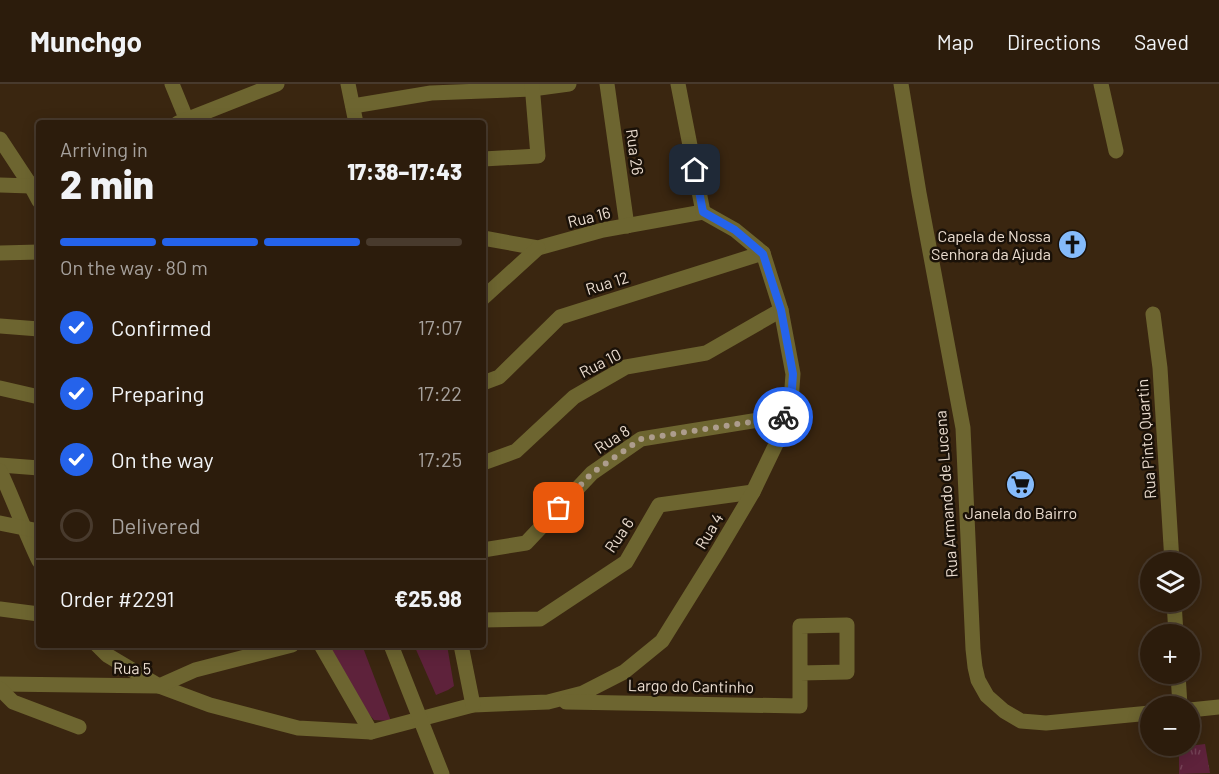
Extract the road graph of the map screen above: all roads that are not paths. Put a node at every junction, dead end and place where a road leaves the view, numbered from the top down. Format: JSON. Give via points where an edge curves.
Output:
{"nodes":[{"id":1,"x":172,"y":84,"type":"edge"},
{"id":2,"x":277,"y":84,"type":"edge"},
{"id":3,"x":348,"y":84,"type":"edge"},
{"id":4,"x":569,"y":84,"type":"edge"},
{"id":5,"x":607,"y":84,"type":"edge"},
{"id":6,"x":678,"y":84,"type":"edge"},
{"id":7,"x":901,"y":84,"type":"edge"},
{"id":8,"x":1101,"y":84,"type":"edge"},
{"id":9,"x":532,"y":87,"type":"edge"},
{"id":10,"x":353,"y":106,"type":"junction"},
{"id":11,"x":183,"y":120,"type":"edge"},
{"id":12,"x":189,"y":120,"type":"edge"},
{"id":13,"x":355,"y":120,"type":"edge"},
{"id":14,"x":0,"y":139,"type":"edge"},
{"id":15,"x":1116,"y":151,"type":"dead end"},
{"id":16,"x":486,"y":159,"type":"edge"},
{"id":17,"x":35,"y":184,"type":"edge"},
{"id":18,"x":0,"y":185,"type":"edge"},
{"id":19,"x":703,"y":212,"type":"junction"},
{"id":20,"x":627,"y":226,"type":"junction"},
{"id":21,"x":486,"y":239,"type":"edge"},
{"id":22,"x":538,"y":248,"type":"junction"},
{"id":23,"x":36,"y":252,"type":"edge"},
{"id":24,"x":0,"y":253,"type":"edge"},
{"id":25,"x":763,"y":254,"type":"junction"},
{"id":26,"x":486,"y":295,"type":"edge"},
{"id":27,"x":781,"y":310,"type":"junction"},
{"id":28,"x":1153,"y":314,"type":"dead end"},
{"id":29,"x":0,"y":326,"type":"edge"},
{"id":30,"x":36,"y":329,"type":"edge"},
{"id":31,"x":486,"y":382,"type":"edge"},
{"id":32,"x":0,"y":388,"type":"edge"},
{"id":33,"x":36,"y":397,"type":"edge"},
{"id":34,"x":790,"y":416,"type":"junction"},
{"id":35,"x":486,"y":462,"type":"edge"},
{"id":36,"x":0,"y":465,"type":"edge"},
{"id":37,"x":36,"y":468,"type":"edge"},
{"id":38,"x":0,"y":471,"type":"edge"},
{"id":39,"x":753,"y":492,"type":"junction"},
{"id":40,"x":0,"y":523,"type":"edge"},
{"id":41,"x":31,"y":530,"type":"edge"},
{"id":42,"x":36,"y":549,"type":"edge"},
{"id":43,"x":486,"y":550,"type":"edge"},
{"id":44,"x":1171,"y":552,"type":"edge"},
{"id":45,"x":0,"y":609,"type":"edge"},
{"id":46,"x":36,"y":614,"type":"edge"},
{"id":47,"x":486,"y":620,"type":"edge"},
{"id":48,"x":100,"y":648,"type":"edge"},
{"id":49,"x":280,"y":648,"type":"edge"},
{"id":50,"x":323,"y":648,"type":"edge"},
{"id":51,"x":392,"y":648,"type":"edge"},
{"id":52,"x":461,"y":648,"type":"edge"},
{"id":53,"x":800,"y":673,"type":"dead end"},
{"id":54,"x":0,"y":684,"type":"edge"},
{"id":55,"x":159,"y":686,"type":"junction"},
{"id":56,"x":0,"y":689,"type":"edge"},
{"id":57,"x":548,"y":702,"type":"junction"},
{"id":58,"x":473,"y":705,"type":"junction"},
{"id":59,"x":1219,"y":707,"type":"edge"},
{"id":60,"x":1200,"y":709,"type":"edge"},
{"id":61,"x":1140,"y":714,"type":"edge"},
{"id":62,"x":420,"y":719,"type":"junction"},
{"id":63,"x":79,"y":727,"type":"dead end"},
{"id":64,"x":370,"y":732,"type":"junction"},
{"id":65,"x":442,"y":774,"type":"edge"}],
"edges":[{"from":1,"to":11,"type":"street"},
{"from":2,"to":12,"type":"street"},
{"from":3,"to":10,"type":"street"},
{"from":4,"to":9,"type":"street"},
{"from":5,"to":20,"type":"street","name":"Rua 26"},
{"from":6,"to":19,"type":"street"},
{"from":7,"to":61,"type":"street","name":"Rua Armando de Lucena","via":[[963,428],[973,649],[978,680],[987,696],[1021,721],[1046,723]]},
{"from":8,"to":15,"type":"street"},
{"from":9,"to":10,"type":"street","via":[[431,93]]},
{"from":9,"to":16,"type":"street","via":[[538,156]]},
{"from":10,"to":13,"type":"street"},
{"from":14,"to":17,"type":"street"},
{"from":17,"to":18,"type":"street"},
{"from":19,"to":20,"type":"street","name":"Rua 16"},
{"from":19,"to":25,"type":"street","via":[[735,230]]},
{"from":20,"to":22,"type":"street","name":"Rua 16"},
{"from":21,"to":22,"type":"street","name":"Rua 16"},
{"from":22,"to":26,"type":"street"},
{"from":23,"to":24,"type":"street"},
{"from":25,"to":27,"type":"street","name":"Rua 4"},
{"from":25,"to":31,"type":"street","name":"Rua 12","via":[[560,317],[499,377]]},
{"from":27,"to":34,"type":"street","name":"Rua 4","via":[[793,374]]},
{"from":27,"to":35,"type":"street","name":"Rua 10","via":[[706,353],[626,367],[574,397],[516,451]]},
{"from":28,"to":44,"type":"street","name":"Rua Pinto Quartin"},
{"from":29,"to":30,"type":"street"},
{"from":32,"to":33,"type":"street"},
{"from":34,"to":39,"type":"street","name":"Rua 4"},
{"from":34,"to":43,"type":"street","name":"Rua 8","via":[[641,439],[592,473],[526,543]]},
{"from":36,"to":37,"type":"street"},
{"from":38,"to":41,"type":"street"},
{"from":39,"to":47,"type":"street","name":"Rua 6","via":[[659,505],[626,562],[540,619]]},
{"from":39,"to":57,"type":"street","name":"Rua 4","via":[[662,641],[624,672],[583,693]]},
{"from":40,"to":41,"type":"street"},
{"from":41,"to":42,"type":"street"},
{"from":45,"to":46,"type":"street"},
{"from":48,"to":55,"type":"street"},
{"from":49,"to":55,"type":"street","name":"Rua 5","via":[[195,670]]},
{"from":50,"to":64,"type":"street"},
{"from":51,"to":62,"type":"street"},
{"from":52,"to":58,"type":"street"},
{"from":53,"to":57,"type":"street","name":"Largo do Cantinho","via":[[801,706]]},
{"from":54,"to":55,"type":"street","name":"Rua 5"},
{"from":55,"to":64,"type":"street","name":"Rua 4","via":[[210,705],[298,728]]},
{"from":56,"to":63,"type":"street","via":[[13,702]]},
{"from":57,"to":58,"type":"street","name":"Rua 4"},
{"from":58,"to":62,"type":"street","name":"Rua 4"},
{"from":59,"to":60,"type":"street"},
{"from":62,"to":64,"type":"street","name":"Rua 4"},
{"from":62,"to":65,"type":"street"}]}
